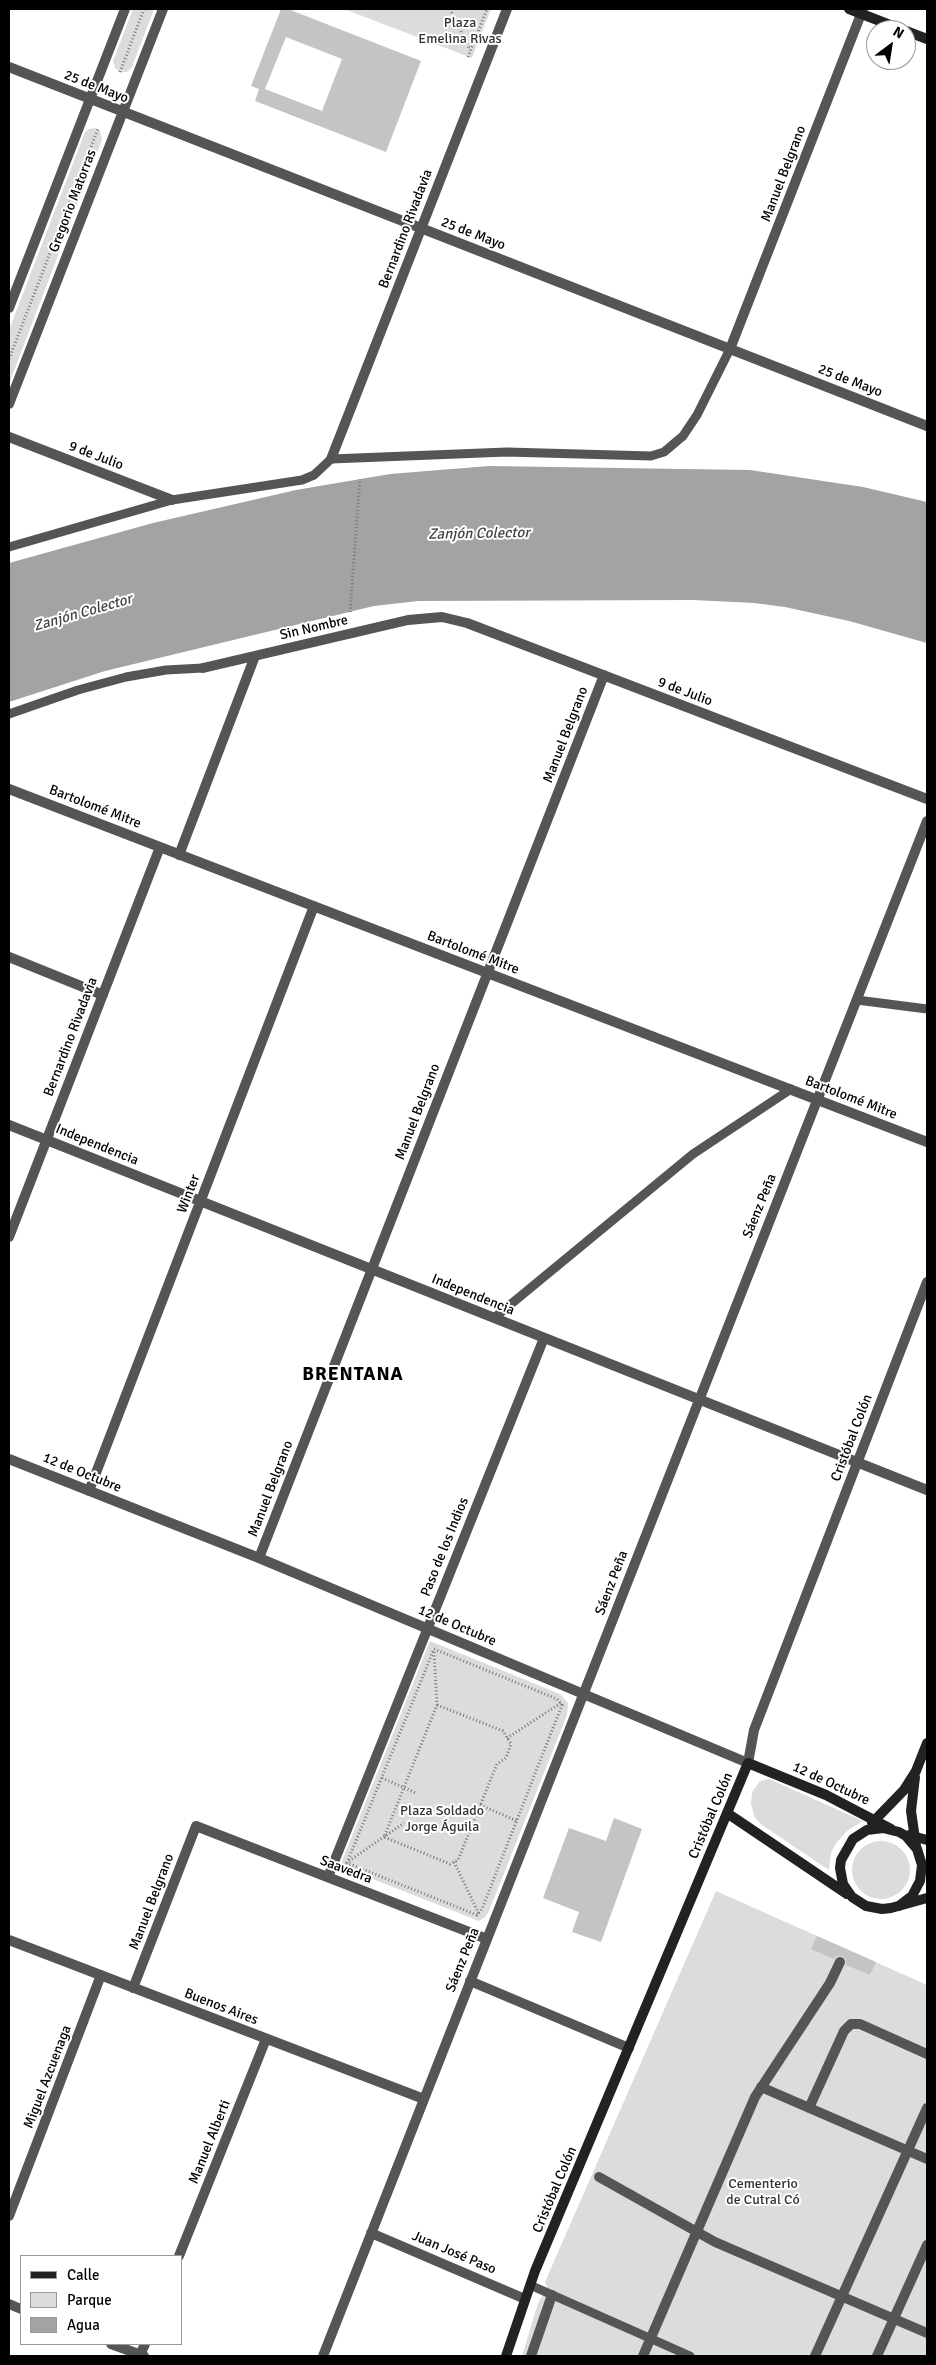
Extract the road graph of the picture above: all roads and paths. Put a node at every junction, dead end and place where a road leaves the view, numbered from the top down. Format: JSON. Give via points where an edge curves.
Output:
{"nodes":[{"id":1,"x":125,"y":9,"type":"edge"},
{"id":2,"x":144,"y":9,"type":"edge"},
{"id":3,"x":162,"y":9,"type":"edge"},
{"id":4,"x":450,"y":9,"type":"edge"},
{"id":5,"x":486,"y":9,"type":"edge"},
{"id":6,"x":506,"y":9,"type":"edge"},
{"id":7,"x":849,"y":9,"type":"edge"},
{"id":8,"x":862,"y":11,"type":"edge"},
{"id":9,"x":881,"y":20,"type":"edge"},
{"id":10,"x":470,"y":50,"type":"junction"},
{"id":11,"x":468,"y":57,"type":"dead end"},
{"id":12,"x":9,"y":67,"type":"edge"},
{"id":13,"x":120,"y":72,"type":"dead end"},
{"id":14,"x":90,"y":99,"type":"junction"},
{"id":15,"x":122,"y":112,"type":"junction"},
{"id":16,"x":98,"y":129,"type":"dead end"},
{"id":17,"x":421,"y":228,"type":"junction"},
{"id":18,"x":9,"y":308,"type":"edge"},
{"id":19,"x":730,"y":349,"type":"junction"},
{"id":20,"x":9,"y":359,"type":"edge"},
{"id":21,"x":9,"y":404,"type":"edge"},
{"id":22,"x":927,"y":426,"type":"edge"},
{"id":23,"x":9,"y":437,"type":"edge"},
{"id":24,"x":331,"y":459,"type":"junction"},
{"id":25,"x":360,"y":479,"type":"dead end"},
{"id":26,"x":172,"y":500,"type":"junction"},
{"id":27,"x":9,"y":547,"type":"edge"},
{"id":28,"x":350,"y":612,"type":"dead end"},
{"id":29,"x":431,"y":618,"type":"joint"},
{"id":30,"x":255,"y":656,"type":"junction"},
{"id":31,"x":203,"y":668,"type":"joint"},
{"id":32,"x":604,"y":676,"type":"junction"},
{"id":33,"x":9,"y":714,"type":"edge"},
{"id":34,"x":9,"y":789,"type":"edge"},
{"id":35,"x":927,"y":799,"type":"edge"},
{"id":36,"x":927,"y":821,"type":"edge"},
{"id":37,"x":160,"y":847,"type":"junction"},
{"id":38,"x":180,"y":855,"type":"junction"},
{"id":39,"x":314,"y":906,"type":"junction"},
{"id":40,"x":9,"y":957,"type":"edge"},
{"id":41,"x":488,"y":973,"type":"junction"},
{"id":42,"x":102,"y":995,"type":"junction"},
{"id":43,"x":857,"y":1000,"type":"junction"},
{"id":44,"x":927,"y":1009,"type":"edge"},
{"id":45,"x":791,"y":1089,"type":"junction"},
{"id":46,"x":817,"y":1100,"type":"junction"},
{"id":47,"x":9,"y":1125,"type":"edge"},
{"id":48,"x":46,"y":1140,"type":"junction"},
{"id":49,"x":927,"y":1142,"type":"edge"},
{"id":50,"x":201,"y":1201,"type":"junction"},
{"id":51,"x":9,"y":1237,"type":"edge"},
{"id":52,"x":372,"y":1269,"type":"junction"},
{"id":53,"x":927,"y":1282,"type":"edge"},
{"id":54,"x":494,"y":1318,"type":"junction"},
{"id":55,"x":544,"y":1338,"type":"junction"},
{"id":56,"x":699,"y":1399,"type":"junction"},
{"id":57,"x":9,"y":1459,"type":"edge"},
{"id":58,"x":858,"y":1462,"type":"junction"},
{"id":59,"x":927,"y":1490,"type":"edge"},
{"id":60,"x":89,"y":1491,"type":"junction"},
{"id":61,"x":259,"y":1558,"type":"junction"},
{"id":62,"x":427,"y":1629,"type":"junction"},
{"id":63,"x":434,"y":1649,"type":"junction"},
{"id":64,"x":583,"y":1694,"type":"junction"},
{"id":65,"x":561,"y":1702,"type":"junction"},
{"id":66,"x":438,"y":1705,"type":"junction"},
{"id":67,"x":507,"y":1738,"type":"junction"},
{"id":68,"x":927,"y":1743,"type":"edge"},
{"id":69,"x":748,"y":1763,"type":"junction"},
{"id":70,"x":916,"y":1771,"type":"junction"},
{"id":71,"x":382,"y":1778,"type":"junction"},
{"id":72,"x":404,"y":1788,"type":"junction"},
{"id":73,"x":416,"y":1793,"type":"dead end"},
{"id":74,"x":480,"y":1806,"type":"junction"},
{"id":75,"x":727,"y":1813,"type":"junction"},
{"id":76,"x":517,"y":1821,"type":"junction"},
{"id":77,"x":875,"y":1821,"type":"junction"},
{"id":78,"x":404,"y":1823,"type":"dead end"},
{"id":79,"x":196,"y":1826,"type":"joint"},
{"id":80,"x":895,"y":1830,"type":"junction"},
{"id":81,"x":859,"y":1834,"type":"junction"},
{"id":82,"x":913,"y":1836,"type":"junction"},
{"id":83,"x":384,"y":1838,"type":"junction"},
{"id":84,"x":927,"y":1840,"type":"edge"},
{"id":85,"x":917,"y":1848,"type":"junction"},
{"id":86,"x":454,"y":1862,"type":"junction"},
{"id":87,"x":347,"y":1863,"type":"junction"},
{"id":88,"x":328,"y":1877,"type":"junction"},
{"id":89,"x":852,"y":1897,"type":"junction"},
{"id":90,"x":927,"y":1898,"type":"edge"},
{"id":91,"x":899,"y":1906,"type":"junction"},
{"id":92,"x":479,"y":1914,"type":"junction"},
{"id":93,"x":486,"y":1939,"type":"junction"},
{"id":94,"x":9,"y":1940,"type":"edge"},
{"id":95,"x":840,"y":1962,"type":"dead end"},
{"id":96,"x":102,"y":1975,"type":"junction"},
{"id":97,"x":470,"y":1981,"type":"junction"},
{"id":98,"x":133,"y":1988,"type":"junction"},
{"id":99,"x":266,"y":2039,"type":"junction"},
{"id":100,"x":629,"y":2048,"type":"junction"},
{"id":101,"x":927,"y":2054,"type":"edge"},
{"id":102,"x":760,"y":2088,"type":"junction"},
{"id":103,"x":424,"y":2099,"type":"junction"},
{"id":104,"x":809,"y":2108,"type":"junction"},
{"id":105,"x":927,"y":2108,"type":"edge"},
{"id":106,"x":908,"y":2151,"type":"junction"},
{"id":107,"x":927,"y":2159,"type":"edge"},
{"id":108,"x":599,"y":2177,"type":"dead end"},
{"id":109,"x":9,"y":2216,"type":"edge"},
{"id":110,"x":697,"y":2232,"type":"junction"},
{"id":111,"x":371,"y":2233,"type":"junction"},
{"id":112,"x":927,"y":2245,"type":"edge"},
{"id":113,"x":180,"y":2255,"type":"edge"},
{"id":114,"x":530,"y":2285,"type":"junction"},
{"id":115,"x":552,"y":2295,"type":"junction"},
{"id":116,"x":842,"y":2296,"type":"junction"},
{"id":117,"x":525,"y":2299,"type":"junction"},
{"id":118,"x":894,"y":2319,"type":"junction"},
{"id":119,"x":927,"y":2333,"type":"edge"},
{"id":120,"x":651,"y":2339,"type":"junction"},
{"id":121,"x":114,"y":2345,"type":"edge"},
{"id":122,"x":142,"y":2356,"type":"edge"},
{"id":123,"x":323,"y":2356,"type":"edge"},
{"id":124,"x":506,"y":2356,"type":"edge"},
{"id":125,"x":531,"y":2356,"type":"edge"},
{"id":126,"x":643,"y":2356,"type":"edge"},
{"id":127,"x":690,"y":2356,"type":"edge"},
{"id":128,"x":815,"y":2356,"type":"edge"},
{"id":129,"x":877,"y":2356,"type":"edge"}],
"edges":[{"from":1,"to":14,"type":"street","name":"Gregorio Matorras"},
{"from":2,"to":13,"type":"path"},
{"from":3,"to":15,"type":"street","name":"Gregorio Matorras"},
{"from":4,"to":10,"type":"path"},
{"from":5,"to":10,"type":"path"},
{"from":6,"to":17,"type":"street","name":"Bernardino Rivadavia"},
{"from":7,"to":8,"type":"main road"},
{"from":8,"to":9,"type":"main road"},
{"from":8,"to":19,"type":"street","name":"Manuel Belgrano"},
{"from":10,"to":11,"type":"path"},
{"from":12,"to":14,"type":"street","name":"25 de Mayo"},
{"from":14,"to":15,"type":"street","name":"25 de Mayo"},
{"from":14,"to":18,"type":"street","name":"Gregorio Matorras"},
{"from":15,"to":17,"type":"street","name":"25 de Mayo"},
{"from":15,"to":21,"type":"street","name":"Gregorio Matorras"},
{"from":16,"to":20,"type":"path"},
{"from":17,"to":19,"type":"street","name":"25 de Mayo"},
{"from":17,"to":24,"type":"street","name":"Bernardino Rivadavia"},
{"from":19,"to":22,"type":"street","name":"25 de Mayo"},
{"from":19,"to":24,"type":"lane","via":[[698,415],[683,436],[674,446],[650,456],[507,452]]},
{"from":23,"to":26,"type":"street","name":"9 de Julio"},
{"from":24,"to":26,"type":"lane","via":[[314,475],[302,480]]},
{"from":25,"to":28,"type":"path"},
{"from":26,"to":27,"type":"lane"},
{"from":29,"to":30,"type":"street","name":"Sin Nombre","via":[[397,622]]},
{"from":29,"to":32,"type":"street","name":"9 de Julio","via":[[467,623]]},
{"from":30,"to":31,"type":"street","name":"Sin Nombre"},
{"from":30,"to":38,"type":"street"},
{"from":31,"to":33,"type":"lane","via":[[126,677]]},
{"from":32,"to":35,"type":"street","name":"9 de Julio"},
{"from":32,"to":41,"type":"street","name":"Manuel Belgrano"},
{"from":34,"to":37,"type":"street","name":"Bartolomé Mitre"},
{"from":36,"to":43,"type":"street","name":"Sáenz Peña"},
{"from":37,"to":38,"type":"street","name":"Bartolomé Mitre"},
{"from":37,"to":42,"type":"street","name":"Bernardino Rivadavia"},
{"from":38,"to":39,"type":"street","name":"Bartolomé Mitre"},
{"from":39,"to":41,"type":"street","name":"Bartolomé Mitre"},
{"from":39,"to":50,"type":"street","name":"Winter"},
{"from":40,"to":42,"type":"street"},
{"from":41,"to":45,"type":"street","name":"Bartolomé Mitre"},
{"from":41,"to":52,"type":"street","name":"Manuel Belgrano"},
{"from":42,"to":48,"type":"street","name":"Bernardino Rivadavia"},
{"from":43,"to":44,"type":"lane"},
{"from":43,"to":46,"type":"street","name":"Sáenz Peña"},
{"from":45,"to":46,"type":"street","name":"Bartolomé Mitre"},
{"from":45,"to":54,"type":"lane","via":[[686,1160]]},
{"from":46,"to":49,"type":"street","name":"Bartolomé Mitre"},
{"from":46,"to":56,"type":"street","name":"Sáenz Peña"},
{"from":47,"to":48,"type":"street","name":"Independencia"},
{"from":48,"to":50,"type":"street","name":"Independencia"},
{"from":48,"to":51,"type":"street","name":"Bernardino Rivadavia"},
{"from":50,"to":52,"type":"street","name":"Independencia"},
{"from":50,"to":60,"type":"street","name":"Winter"},
{"from":52,"to":54,"type":"street","name":"Independencia"},
{"from":52,"to":61,"type":"street","name":"Manuel Belgrano"},
{"from":53,"to":58,"type":"street","name":"Cristóbal Colón"},
{"from":54,"to":55,"type":"street","name":"Independencia"},
{"from":55,"to":56,"type":"street","name":"Independencia"},
{"from":55,"to":62,"type":"street","name":"Paso de los Indios"},
{"from":56,"to":58,"type":"street","name":"Independencia"},
{"from":56,"to":64,"type":"street","name":"Sáenz Peña"},
{"from":57,"to":60,"type":"street","name":"12 de Octubre"},
{"from":58,"to":59,"type":"street","name":"Independencia"},
{"from":58,"to":69,"type":"street","name":"Cristóbal Colón","via":[[754,1730]]},
{"from":60,"to":61,"type":"street","name":"12 de Octubre"},
{"from":61,"to":62,"type":"street","name":"12 de Octubre"},
{"from":62,"to":64,"type":"street","name":"12 de Octubre"},
{"from":62,"to":88,"type":"street","name":"Paso de los Indios"},
{"from":63,"to":65,"type":"path"},
{"from":63,"to":66,"type":"path"},
{"from":63,"to":71,"type":"path"},
{"from":64,"to":69,"type":"street","name":"12 de Octubre"},
{"from":64,"to":93,"type":"street","name":"Sáenz Peña"},
{"from":65,"to":67,"type":"path"},
{"from":65,"to":76,"type":"path","via":[[562,1710]]},
{"from":66,"to":67,"type":"path","via":[[503,1731]]},
{"from":66,"to":72,"type":"path"},
{"from":67,"to":74,"type":"path","via":[[511,1744],[506,1758],[497,1764]]},
{"from":68,"to":70,"type":"main road"},
{"from":69,"to":75,"type":"main road","name":"Cristóbal Colón"},
{"from":69,"to":77,"type":"main road","name":"12 de Octubre","via":[[826,1795]]},
{"from":70,"to":77,"type":"main road","via":[[898,1798]]},
{"from":70,"to":82,"type":"main road","via":[[911,1811]]},
{"from":71,"to":72,"type":"path"},
{"from":71,"to":87,"type":"path"},
{"from":72,"to":73,"type":"path"},
{"from":72,"to":83,"type":"path"},
{"from":74,"to":76,"type":"path"},
{"from":74,"to":86,"type":"path","via":[[458,1860]]},
{"from":75,"to":89,"type":"main road"},
{"from":75,"to":100,"type":"main road","name":"Cristóbal Colón"},
{"from":76,"to":92,"type":"path"},
{"from":77,"to":80,"type":"main road","name":"12 de Octubre"},
{"from":77,"to":81,"type":"main road"},
{"from":78,"to":83,"type":"path"},
{"from":79,"to":88,"type":"street","name":"Saavedra"},
{"from":79,"to":98,"type":"street","name":"Manuel Belgrano"},
{"from":80,"to":81,"type":"main road","name":"12 de Octubre","via":[[874,1828]]},
{"from":80,"to":82,"type":"main road","name":"12 de Octubre"},
{"from":80,"to":85,"type":"main road","name":"12 de Octubre"},
{"from":81,"to":89,"type":"main road","via":[[848,1845],[840,1868],[843,1884]]},
{"from":82,"to":84,"type":"main road","name":"12 de Octubre"},
{"from":82,"to":85,"type":"main road"},
{"from":83,"to":86,"type":"path","via":[[450,1864]]},
{"from":83,"to":87,"type":"path"},
{"from":85,"to":91,"type":"main road","via":[[922,1865],[920,1881],[912,1896]]},
{"from":86,"to":92,"type":"path"},
{"from":87,"to":92,"type":"path","via":[[472,1914]]},
{"from":88,"to":93,"type":"street","name":"Saavedra"},
{"from":89,"to":91,"type":"main road","via":[[874,1909]]},
{"from":90,"to":91,"type":"main road"},
{"from":93,"to":97,"type":"street","name":"Sáenz Peña"},
{"from":94,"to":96,"type":"street","name":"Buenos Aires"},
{"from":95,"to":102,"type":"street","via":[[830,1983]]},
{"from":96,"to":98,"type":"street","name":"Buenos Aires"},
{"from":96,"to":109,"type":"street","name":"Miguel Azcuenaga"},
{"from":97,"to":100,"type":"street"},
{"from":97,"to":103,"type":"street","name":"Sáenz Peña"},
{"from":98,"to":99,"type":"street","name":"Buenos Aires"},
{"from":99,"to":103,"type":"street","name":"Buenos Aires"},
{"from":99,"to":113,"type":"street","name":"Manuel Alberti"},
{"from":100,"to":114,"type":"main road","name":"Cristóbal Colón"},
{"from":101,"to":104,"type":"street","via":[[860,2024],[851,2024],[844,2031]]},
{"from":102,"to":104,"type":"street"},
{"from":102,"to":110,"type":"street"},
{"from":103,"to":111,"type":"street","name":"Sáenz Peña"},
{"from":104,"to":106,"type":"street"},
{"from":105,"to":106,"type":"street"},
{"from":106,"to":107,"type":"street"},
{"from":106,"to":116,"type":"street"},
{"from":108,"to":110,"type":"street"},
{"from":110,"to":116,"type":"street"},
{"from":110,"to":120,"type":"street"},
{"from":111,"to":117,"type":"street","name":"Juan José Paso"},
{"from":111,"to":123,"type":"street","name":"Sáenz Peña"},
{"from":112,"to":118,"type":"street"},
{"from":114,"to":115,"type":"lane"},
{"from":114,"to":117,"type":"main road","name":"Cristóbal Colón"},
{"from":115,"to":120,"type":"lane"},
{"from":115,"to":125,"type":"street"},
{"from":116,"to":118,"type":"street"},
{"from":116,"to":128,"type":"street"},
{"from":117,"to":124,"type":"main road","name":"Cristóbal Colón"},
{"from":118,"to":119,"type":"street"},
{"from":118,"to":129,"type":"street"},
{"from":120,"to":126,"type":"street"},
{"from":120,"to":127,"type":"lane"},
{"from":121,"to":122,"type":"street"}]}
